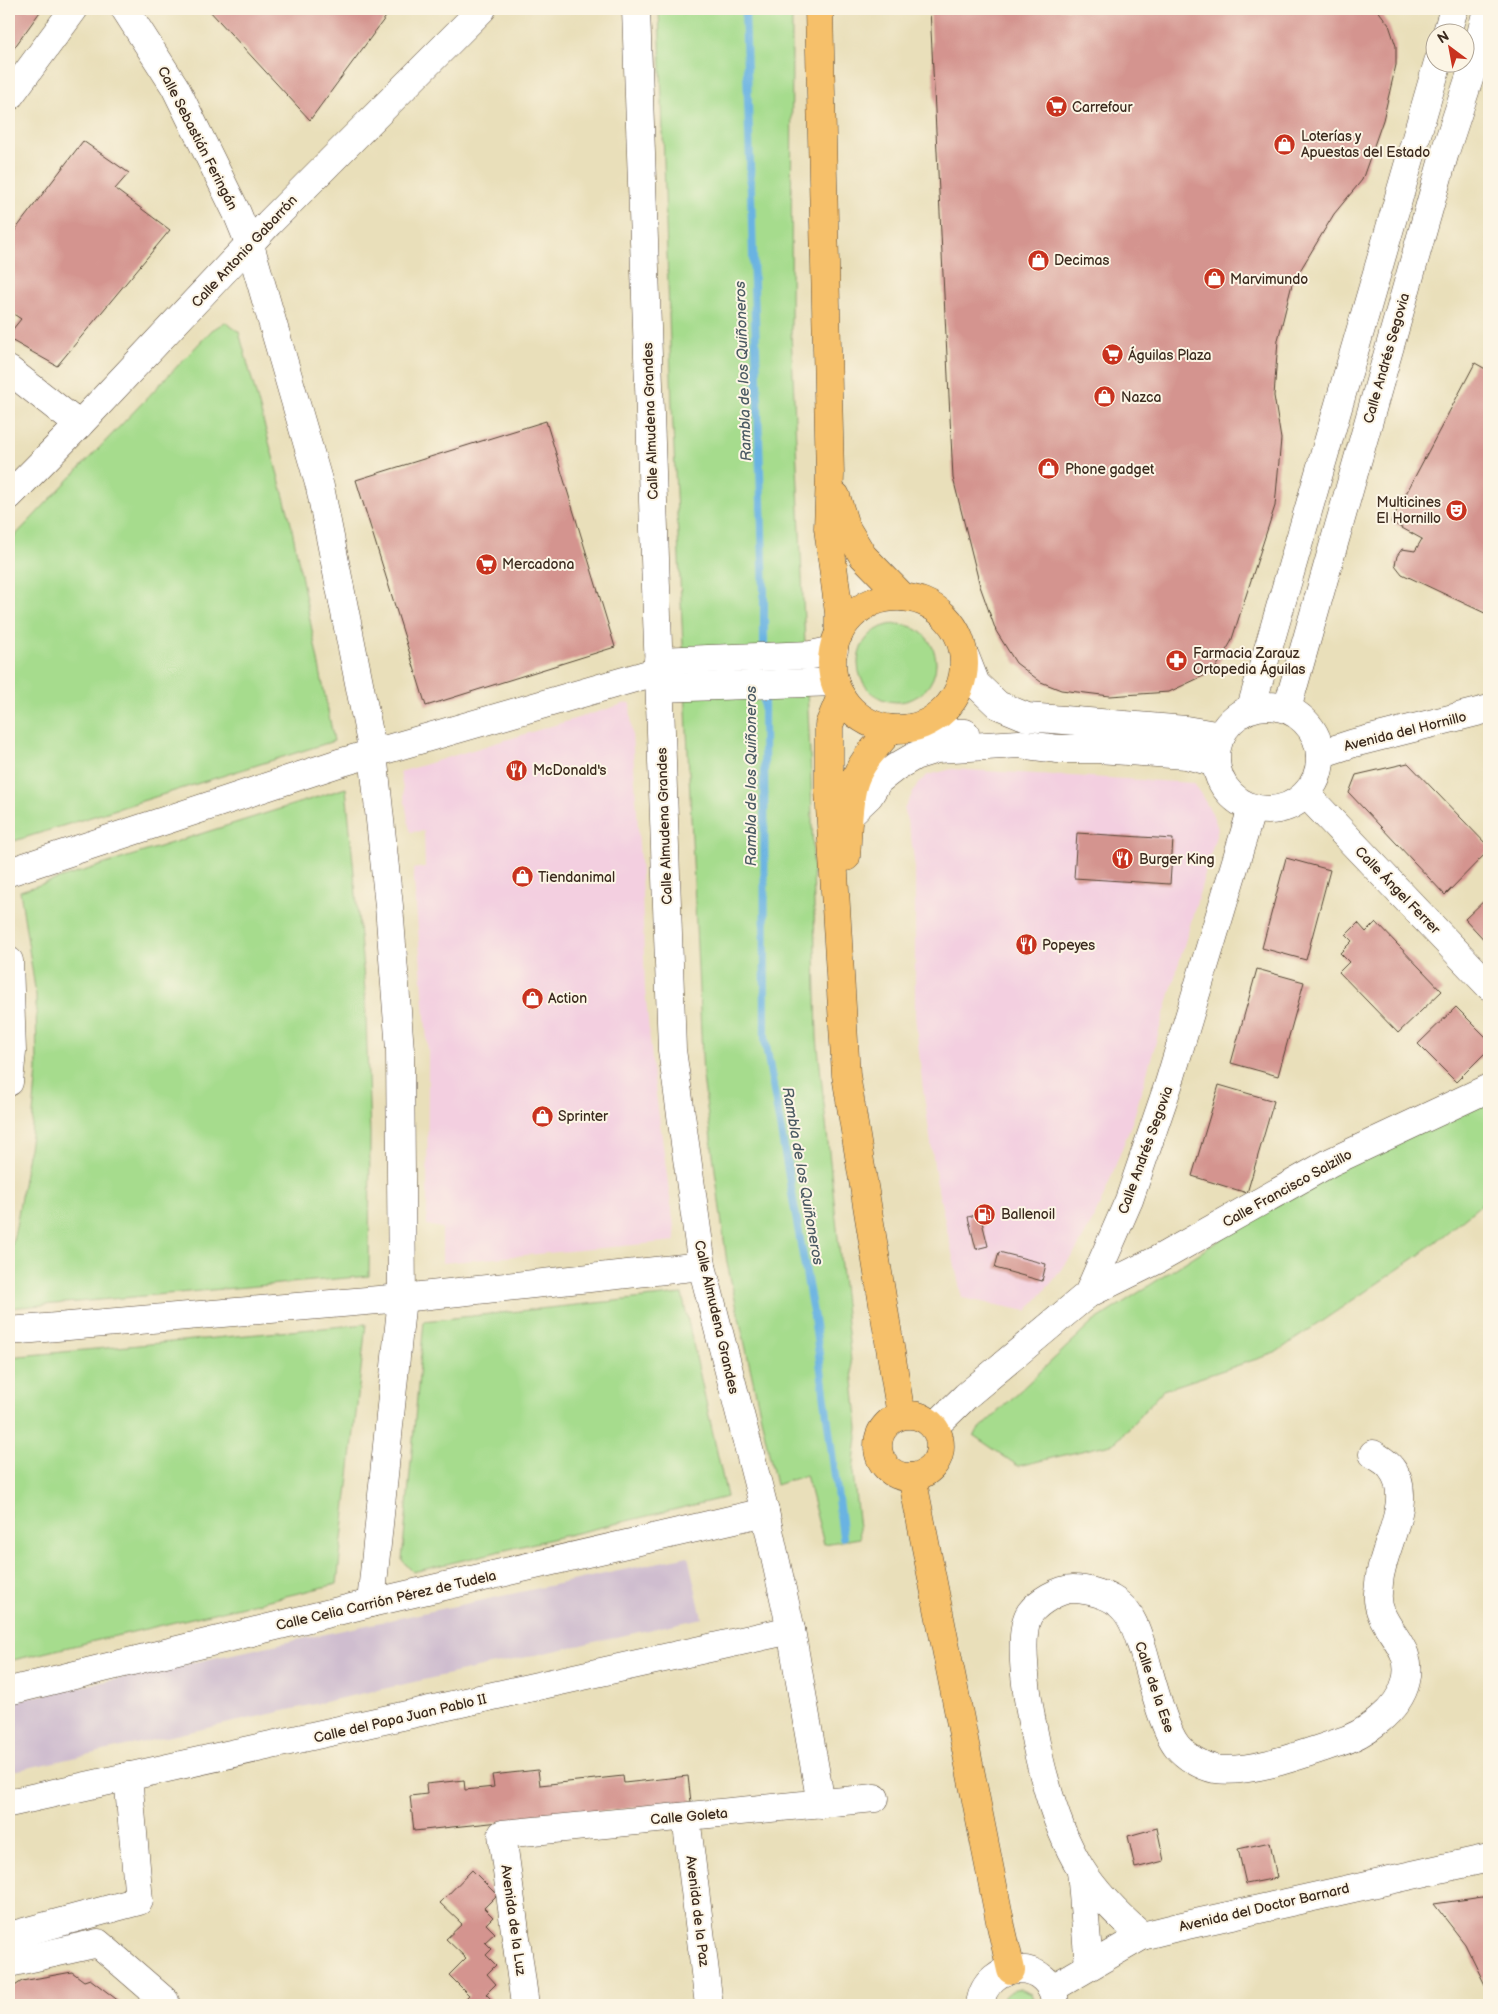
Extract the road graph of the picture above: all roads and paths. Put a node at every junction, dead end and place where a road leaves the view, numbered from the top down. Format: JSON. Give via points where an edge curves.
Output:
{"nodes":[{"id":1,"x":74,"y":9,"type":"edge"},
{"id":2,"x":125,"y":9,"type":"edge"},
{"id":3,"x":482,"y":9,"type":"edge"},
{"id":4,"x":636,"y":9,"type":"edge"},
{"id":5,"x":819,"y":9,"type":"edge"},
{"id":6,"x":1454,"y":9,"type":"edge"},
{"id":7,"x":1487,"y":9,"type":"edge"},
{"id":8,"x":1450,"y":22,"type":"edge"},
{"id":9,"x":1435,"y":72,"type":"edge"},
{"id":10,"x":9,"y":97,"type":"edge"},
{"id":11,"x":250,"y":245,"type":"junction"},
{"id":12,"x":9,"y":370,"type":"edge"},
{"id":13,"x":79,"y":425,"type":"junction"},
{"id":14,"x":830,"y":476,"type":"junction"},
{"id":15,"x":9,"y":496,"type":"edge"},
{"id":16,"x":903,"y":597,"type":"junction"},
{"id":17,"x":836,"y":642,"type":"junction"},
{"id":18,"x":965,"y":656,"type":"junction"},
{"id":19,"x":659,"y":674,"type":"junction"},
{"id":20,"x":838,"y":689,"type":"junction"},
{"id":21,"x":1252,"y":708,"type":"junction"},
{"id":22,"x":1287,"y":709,"type":"junction"},
{"id":23,"x":1489,"y":710,"type":"edge"},
{"id":24,"x":901,"y":729,"type":"junction"},
{"id":25,"x":1220,"y":736,"type":"junction"},
{"id":26,"x":1019,"y":744,"type":"junction"},
{"id":27,"x":373,"y":753,"type":"junction"},
{"id":28,"x":1320,"y":754,"type":"junction"},
{"id":29,"x":1216,"y":763,"type":"junction"},
{"id":30,"x":1306,"y":794,"type":"junction"},
{"id":31,"x":1252,"y":808,"type":"junction"},
{"id":32,"x":850,"y":814,"type":"junction"},
{"id":33,"x":9,"y":872,"type":"edge"},
{"id":34,"x":838,"y":938,"type":"junction"},
{"id":35,"x":9,"y":961,"type":"edge"},
{"id":36,"x":1489,"y":986,"type":"edge"},
{"id":37,"x":9,"y":1082,"type":"edge"},
{"id":38,"x":1489,"y":1088,"type":"edge"},
{"id":39,"x":702,"y":1266,"type":"junction"},
{"id":40,"x":1088,"y":1294,"type":"junction"},
{"id":41,"x":402,"y":1298,"type":"junction"},
{"id":42,"x":9,"y":1331,"type":"edge"},
{"id":43,"x":901,"y":1415,"type":"junction"},
{"id":44,"x":934,"y":1427,"type":"junction"},
{"id":45,"x":1373,"y":1454,"type":"dead end"},
{"id":46,"x":912,"y":1477,"type":"junction"},
{"id":47,"x":765,"y":1512,"type":"junction"},
{"id":48,"x":371,"y":1603,"type":"junction"},
{"id":49,"x":791,"y":1630,"type":"junction"},
{"id":50,"x":9,"y":1691,"type":"edge"},
{"id":51,"x":128,"y":1776,"type":"junction"},
{"id":52,"x":875,"y":1798,"type":"dead end"},
{"id":53,"x":9,"y":1803,"type":"edge"},
{"id":54,"x":821,"y":1804,"type":"junction"},
{"id":55,"x":686,"y":1817,"type":"junction"},
{"id":56,"x":502,"y":1834,"type":"joint"},
{"id":57,"x":1489,"y":1858,"type":"edge"},
{"id":58,"x":1081,"y":1870,"type":"junction"},
{"id":59,"x":9,"y":1936,"type":"edge"},
{"id":60,"x":1142,"y":1936,"type":"junction"},
{"id":61,"x":9,"y":1963,"type":"edge"},
{"id":62,"x":1089,"y":1966,"type":"junction"},
{"id":63,"x":1011,"y":1970,"type":"junction"},
{"id":64,"x":1053,"y":1997,"type":"edge"},
{"id":65,"x":166,"y":2005,"type":"edge"},
{"id":66,"x":525,"y":2005,"type":"edge"},
{"id":67,"x":709,"y":2005,"type":"edge"},
{"id":68,"x":980,"y":2005,"type":"edge"}],
"edges":[{"from":1,"to":10,"type":"street"},
{"from":2,"to":11,"type":"street","name":"Calle Sebastián Feringán","via":[[175,87]]},
{"from":3,"to":11,"type":"street","name":"Calle Antonio Gabarrón"},
{"from":4,"to":19,"type":"street","name":"Calle Almudena Grandes"},
{"from":5,"to":14,"type":"main road"},
{"from":6,"to":8,"type":"street"},
{"from":7,"to":22,"type":"street","name":"Calle Andrés Segovia","via":[[1474,64],[1445,152]]},
{"from":9,"to":21,"type":"street"},
{"from":11,"to":13,"type":"street","name":"Calle Antonio Gabarrón"},
{"from":11,"to":27,"type":"street","name":"Calle Sebastián Feringán","via":[[320,487]]},
{"from":12,"to":13,"type":"street"},
{"from":13,"to":15,"type":"street","name":"Calle Antonio Gabarrón"},
{"from":14,"to":16,"type":"main road","via":[[846,526],[863,556]]},
{"from":14,"to":17,"type":"main road","via":[[828,528],[839,613]]},
{"from":16,"to":17,"type":"main road","via":[[885,598],[865,606],[850,618]]},
{"from":16,"to":18,"type":"main road","via":[[922,601],[947,618],[959,637]]},
{"from":17,"to":19,"type":"street","via":[[811,655],[772,657]]},
{"from":17,"to":20,"type":"main road","via":[[832,666]]},
{"from":18,"to":24,"type":"main road","via":[[962,681],[952,702],[923,725]]},
{"from":18,"to":25,"type":"street","via":[[976,684],[998,705],[1027,717],[1186,730]]},
{"from":19,"to":20,"type":"street"},
{"from":19,"to":27,"type":"street"},
{"from":19,"to":39,"type":"street","name":"Calle Almudena Grandes","via":[[672,1050]]},
{"from":20,"to":24,"type":"main road","via":[[854,713],[865,720],[878,727]]},
{"from":20,"to":34,"type":"main road","via":[[829,725],[830,814]]},
{"from":21,"to":22,"type":"street","via":[[1269,705]]},
{"from":21,"to":25,"type":"street","via":[[1232,720]]},
{"from":22,"to":28,"type":"street","via":[[1313,730]]},
{"from":23,"to":28,"type":"street","name":"Avenida del Hornillo"},
{"from":24,"to":26,"type":"street","via":[[1006,736]]},
{"from":24,"to":32,"type":"main road","via":[[862,765],[851,793]]},
{"from":25,"to":29,"type":"street"},
{"from":26,"to":29,"type":"street","via":[[1186,755]]},
{"from":26,"to":32,"type":"street","via":[[937,749],[915,756],[878,781],[869,796]]},
{"from":27,"to":33,"type":"street"},
{"from":27,"to":41,"type":"street","name":"Calle Sebastián Feringán","via":[[400,1050]]},
{"from":28,"to":30,"type":"street","via":[[1318,773]]},
{"from":29,"to":31,"type":"street","via":[[1227,790]]},
{"from":30,"to":31,"type":"street","via":[[1281,808]]},
{"from":30,"to":36,"type":"street","name":"Calle Ángel Ferrer"},
{"from":31,"to":40,"type":"street","name":"Calle Andrés Segovia","via":[[1169,1083],[1128,1200]]},
{"from":32,"to":34,"type":"main road"},
{"from":34,"to":43,"type":"main road","via":[[846,1075]]},
{"from":35,"to":37,"type":"street","via":[[12,1052]]},
{"from":38,"to":40,"type":"street","name":"Calle Francisco Salzillo","via":[[1330,1162],[1158,1260]]},
{"from":39,"to":41,"type":"street"},
{"from":39,"to":47,"type":"street","name":"Calle Almudena Grandes"},
{"from":40,"to":44,"type":"street","name":"Calle Andrés Segovia","via":[[966,1396]]},
{"from":41,"to":42,"type":"street"},
{"from":41,"to":48,"type":"street","name":"Calle Sebastián Feringán"},
{"from":43,"to":44,"type":"main road","via":[[920,1416]]},
{"from":43,"to":46,"type":"main road","via":[[888,1422],[881,1431],[879,1453],[891,1472]]},
{"from":44,"to":46,"type":"main road","via":[[940,1442],[938,1458],[927,1472]]},
{"from":45,"to":58,"type":"street","name":"Calle de la Ese","via":[[1391,1467],[1398,1482],[1400,1503],[1380,1572],[1377,1602],[1382,1619],[1398,1639],[1408,1662],[1406,1682],[1395,1703],[1374,1724],[1346,1740],[1289,1759],[1242,1768],[1214,1768],[1190,1759],[1176,1745],[1167,1727],[1136,1628],[1120,1604],[1095,1592],[1070,1588],[1047,1598],[1029,1614],[1023,1638],[1025,1681],[1044,1779]]},
{"from":46,"to":63,"type":"main road"},
{"from":47,"to":48,"type":"street","name":"Calle Celia Carrión Pérez de Tudela"},
{"from":47,"to":49,"type":"street","name":"Calle Almudena Grandes"},
{"from":48,"to":50,"type":"street","name":"Calle Celia Carrión Pérez de Tudela"},
{"from":49,"to":51,"type":"street","name":"Calle del Papa Juan Pablo II"},
{"from":49,"to":54,"type":"street","name":"Calle Almudena Grandes"},
{"from":51,"to":53,"type":"street","name":"Calle del Papa Juan Pablo II"},
{"from":51,"to":59,"type":"street","via":[[139,1901]]},
{"from":52,"to":54,"type":"street","name":"Calle Goleta"},
{"from":54,"to":55,"type":"street","name":"Calle Goleta"},
{"from":55,"to":56,"type":"street","name":"Calle Goleta"},
{"from":55,"to":67,"type":"street","name":"Avenida de la Paz"},
{"from":56,"to":66,"type":"street","name":"Avenida de la Luz"},
{"from":57,"to":60,"type":"street","name":"Avenida del Doctor Barnard"},
{"from":58,"to":60,"type":"street","name":"Calle de la Ese","via":[[1112,1910]]},
{"from":58,"to":62,"type":"street","name":"Calle de la Ese"},
{"from":60,"to":62,"type":"street","name":"Avenida del Doctor Barnard"},
{"from":61,"to":65,"type":"street","via":[[98,1943]]},
{"from":62,"to":64,"type":"street","name":"Avenida del Doctor Barnard"},
{"from":63,"to":64,"type":"street","via":[[1036,1974],[1045,1980]]},
{"from":63,"to":68,"type":"street","via":[[993,1979],[984,1991]]}]}
